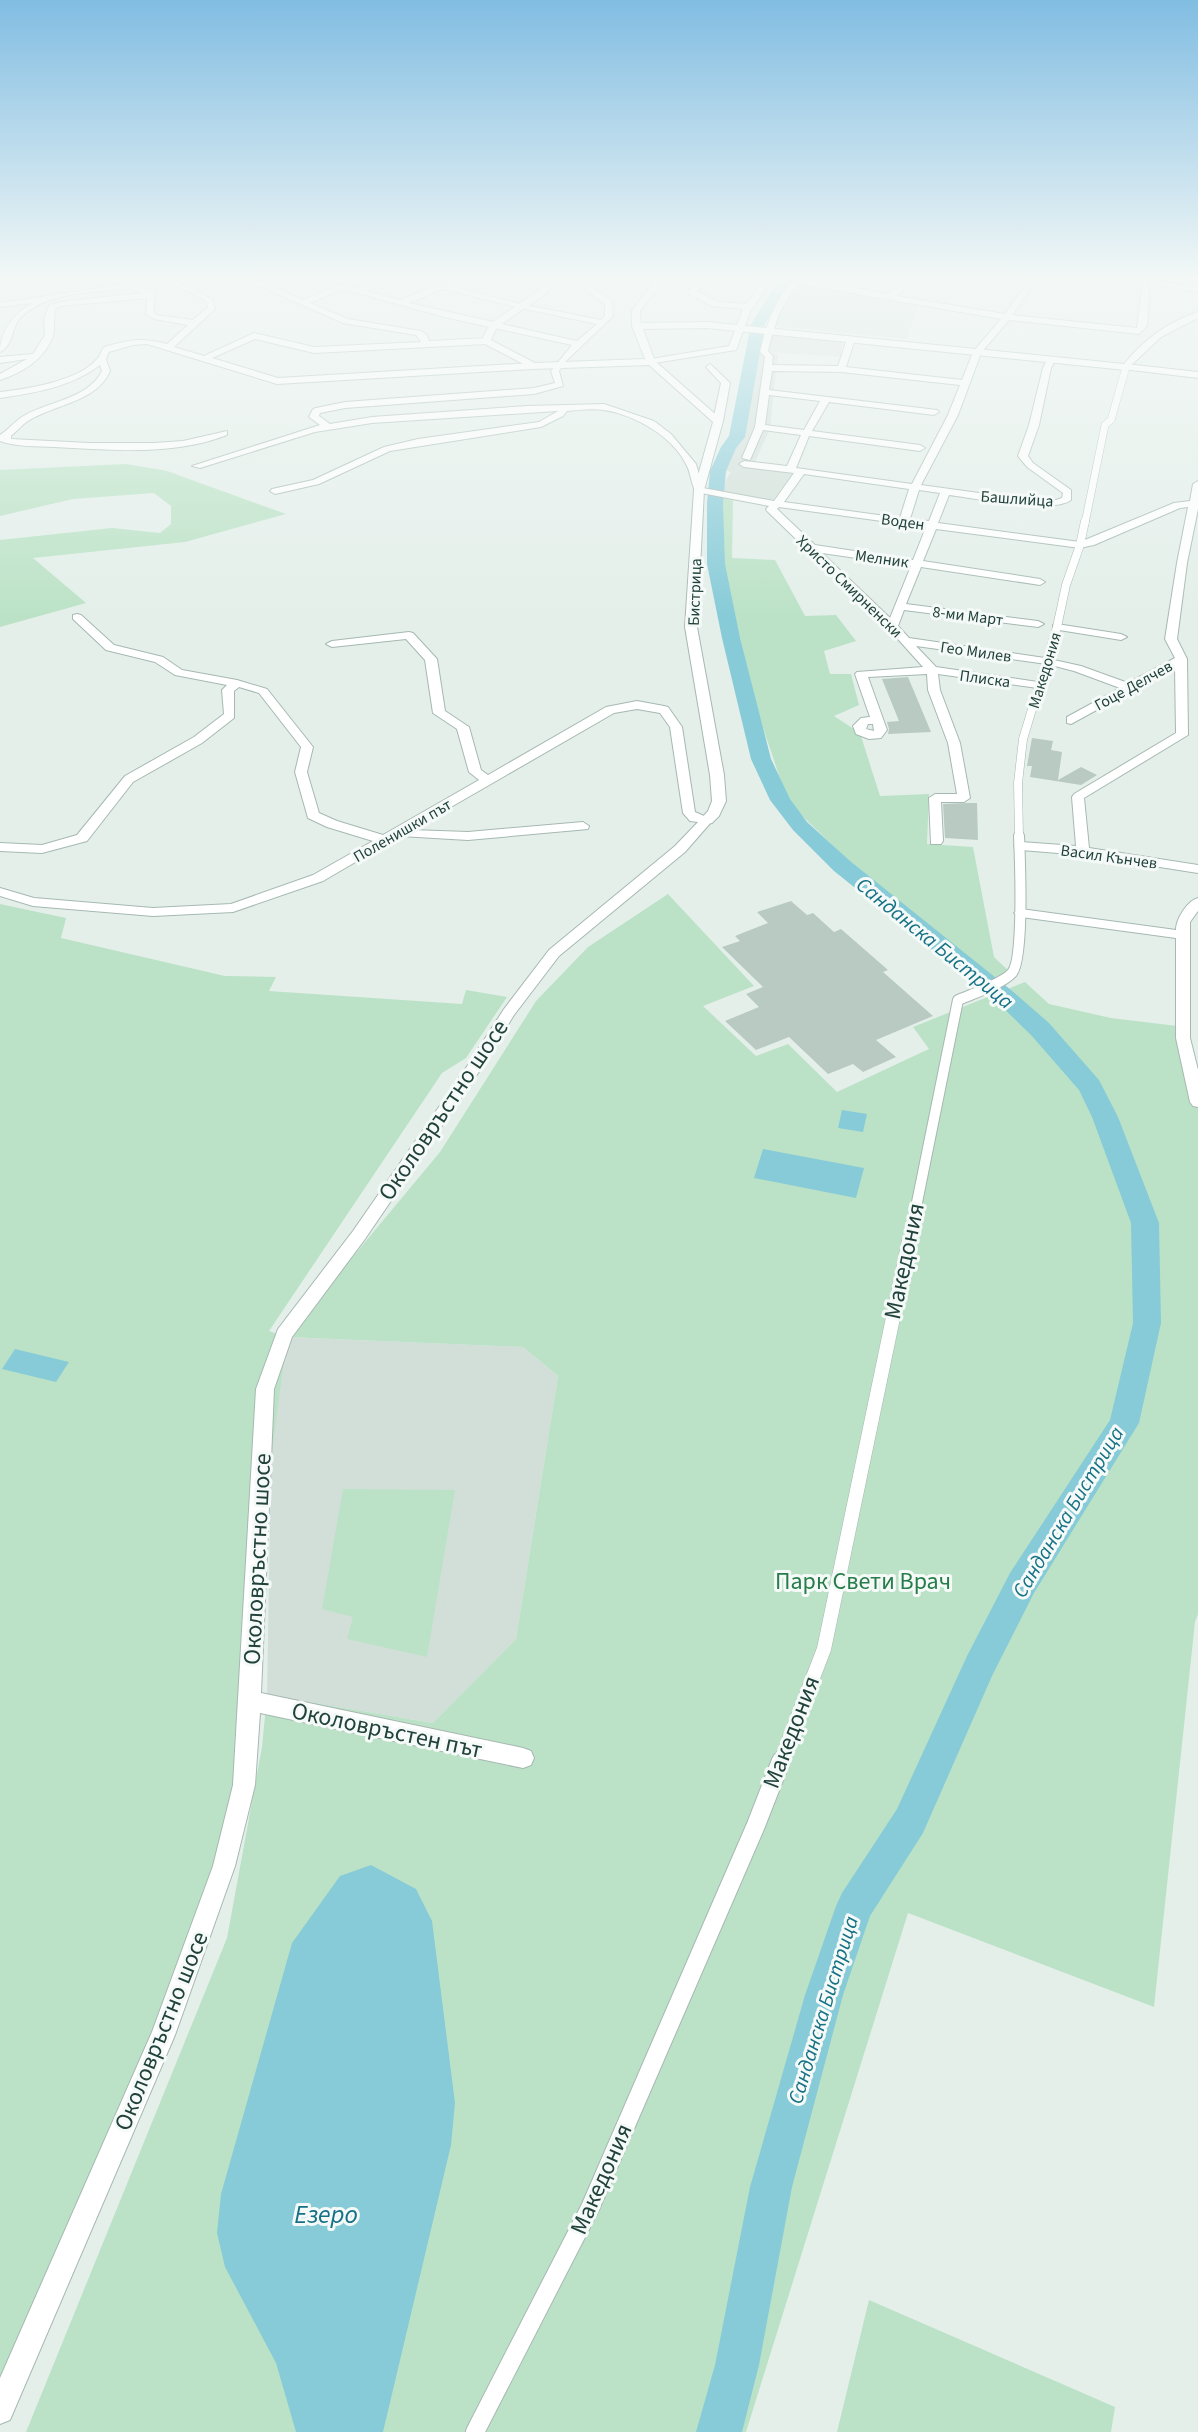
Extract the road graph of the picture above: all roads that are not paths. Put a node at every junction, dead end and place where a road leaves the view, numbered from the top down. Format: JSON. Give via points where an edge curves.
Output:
{"nodes":[{"id":1,"x":28,"y":390,"type":"edge"},
{"id":2,"x":90,"y":390,"type":"edge"},
{"id":3,"x":536,"y":390,"type":"edge"},
{"id":4,"x":683,"y":390,"type":"edge"},
{"id":5,"x":724,"y":390,"type":"edge"},
{"id":6,"x":962,"y":390,"type":"edge"},
{"id":7,"x":1042,"y":390,"type":"edge"},
{"id":8,"x":1119,"y":390,"type":"edge"},
{"id":9,"x":765,"y":392,"type":"joint"},
{"id":10,"x":0,"y":395,"type":"edge"},
{"id":11,"x":826,"y":399,"type":"junction"},
{"id":12,"x":564,"y":408,"type":"junction"},
{"id":13,"x":934,"y":412,"type":"dead end"},
{"id":14,"x":718,"y":421,"type":"junction"},
{"id":15,"x":329,"y":427,"type":"junction"},
{"id":16,"x":760,"y":427,"type":"junction"},
{"id":17,"x":224,"y":433,"type":"dead end"},
{"id":18,"x":806,"y":434,"type":"junction"},
{"id":19,"x":3,"y":437,"type":"edge"},
{"id":20,"x":920,"y":448,"type":"dead end"},
{"id":21,"x":197,"y":466,"type":"dead end"},
{"id":22,"x":796,"y":471,"type":"junction"},
{"id":23,"x":1198,"y":484,"type":"edge"},
{"id":24,"x":915,"y":487,"type":"junction"},
{"id":25,"x":275,"y":491,"type":"dead end"},
{"id":26,"x":703,"y":491,"type":"junction"},
{"id":27,"x":946,"y":491,"type":"junction"},
{"id":28,"x":1196,"y":503,"type":"edge"},
{"id":29,"x":777,"y":504,"type":"junction"},
{"id":30,"x":904,"y":521,"type":"junction"},
{"id":31,"x":933,"y":526,"type":"junction"},
{"id":32,"x":1080,"y":545,"type":"junction"},
{"id":33,"x":811,"y":548,"type":"junction"},
{"id":34,"x":917,"y":563,"type":"junction"},
{"id":35,"x":1040,"y":582,"type":"dead end"},
{"id":36,"x":899,"y":606,"type":"junction"},
{"id":37,"x":77,"y":617,"type":"dead end"},
{"id":38,"x":1038,"y":624,"type":"dead end"},
{"id":39,"x":892,"y":626,"type":"junction"},
{"id":40,"x":1057,"y":627,"type":"junction"},
{"id":41,"x":1121,"y":637,"type":"dead end"},
{"id":42,"x":907,"y":641,"type":"junction"},
{"id":43,"x":332,"y":644,"type":"dead end"},
{"id":44,"x":1181,"y":659,"type":"junction"},
{"id":45,"x":1049,"y":662,"type":"junction"},
{"id":46,"x":932,"y":670,"type":"junction"},
{"id":47,"x":237,"y":683,"type":"junction"},
{"id":48,"x":1038,"y":686,"type":"junction"},
{"id":49,"x":1130,"y":688,"type":"junction"},
{"id":50,"x":877,"y":720,"type":"dead end"},
{"id":51,"x":1071,"y":720,"type":"dead end"},
{"id":52,"x":487,"y":780,"type":"junction"},
{"id":53,"x":707,"y":820,"type":"junction"},
{"id":54,"x":583,"y":826,"type":"dead end"},
{"id":55,"x":399,"y":832,"type":"junction"},
{"id":56,"x":384,"y":840,"type":"junction"},
{"id":57,"x":936,"y":841,"type":"dead end"},
{"id":58,"x":1021,"y":846,"type":"junction"},
{"id":59,"x":0,"y":847,"type":"edge"},
{"id":60,"x":1083,"y":851,"type":"junction"},
{"id":61,"x":1198,"y":869,"type":"edge"},
{"id":62,"x":0,"y":892,"type":"edge"},
{"id":63,"x":1198,"y":902,"type":"edge"},
{"id":64,"x":1021,"y":913,"type":"junction"},
{"id":65,"x":1183,"y":935,"type":"junction"},
{"id":66,"x":1198,"y":1102,"type":"edge"},
{"id":67,"x":250,"y":1701,"type":"junction"},
{"id":68,"x":523,"y":1758,"type":"dead end"},
{"id":69,"x":0,"y":2410,"type":"edge"},
{"id":70,"x":475,"y":2432,"type":"edge"}],
"edges":[{"from":1,"to":10,"type":"street"},
{"from":2,"to":19,"type":"street","via":[[27,418]]},
{"from":3,"to":15,"type":"street","via":[[345,405],[316,411],[314,417]]},
{"from":4,"to":14,"type":"street"},
{"from":5,"to":14,"type":"street","name":"Бистрица"},
{"from":6,"to":24,"type":"street","via":[[937,450]]},
{"from":7,"to":27,"type":"street","name":"Башлийца","via":[[1023,456],[1068,492],[1066,500],[1056,503]]},
{"from":8,"to":32,"type":"street","name":"Македония","via":[[1105,425]]},
{"from":9,"to":11,"type":"street"},
{"from":9,"to":16,"type":"street"},
{"from":11,"to":13,"type":"street"},
{"from":11,"to":18,"type":"street"},
{"from":12,"to":15,"type":"street","via":[[441,413]]},
{"from":12,"to":25,"type":"street","via":[[541,424],[387,449],[316,482]]},
{"from":12,"to":26,"type":"street","via":[[617,409],[651,423],[668,436],[691,464]]},
{"from":14,"to":26,"type":"street","name":"Бистрица"},
{"from":15,"to":21,"type":"street"},
{"from":16,"to":18,"type":"street"},
{"from":16,"to":22,"type":"street","via":[[746,461]]},
{"from":17,"to":19,"type":"street","via":[[178,444],[11,442]]},
{"from":18,"to":20,"type":"street"},
{"from":18,"to":22,"type":"street"},
{"from":22,"to":24,"type":"street"},
{"from":22,"to":29,"type":"street"},
{"from":23,"to":28,"type":"street","name":"Гоце Делчев"},
{"from":24,"to":27,"type":"street"},
{"from":24,"to":30,"type":"street"},
{"from":26,"to":29,"type":"street","name":"Воден"},
{"from":26,"to":53,"type":"street","name":"Бистрица","via":[[691,627],[717,775],[719,801]]},
{"from":27,"to":31,"type":"street"},
{"from":28,"to":32,"type":"street","via":[[1178,505]]},
{"from":28,"to":44,"type":"street","name":"Гоце Делчев","via":[[1171,639]]},
{"from":29,"to":30,"type":"street","name":"Воден"},
{"from":29,"to":33,"type":"street","name":"Христо Смирненски","via":[[771,509]]},
{"from":30,"to":31,"type":"street","name":"Воден"},
{"from":31,"to":32,"type":"street","name":"Воден"},
{"from":31,"to":34,"type":"street"},
{"from":32,"to":40,"type":"street","name":"Македония"},
{"from":33,"to":34,"type":"street","name":"Мелник"},
{"from":33,"to":39,"type":"street","name":"Христо Смирненски"},
{"from":34,"to":35,"type":"street","name":"Мелник"},
{"from":34,"to":36,"type":"street"},
{"from":36,"to":38,"type":"street","name":"8-ми Март"},
{"from":36,"to":39,"type":"street"},
{"from":37,"to":47,"type":"street","via":[[110,648],[159,659],[179,673]]},
{"from":39,"to":42,"type":"street","name":"Христо Смирненски"},
{"from":40,"to":41,"type":"street"},
{"from":40,"to":45,"type":"street","name":"Македония"},
{"from":42,"to":45,"type":"street","name":"Гео Милев"},
{"from":42,"to":46,"type":"street","name":"Христо Смирненски"},
{"from":43,"to":52,"type":"street","via":[[409,634],[431,659],[439,713],[463,727],[475,772]]},
{"from":44,"to":49,"type":"street","name":"Гоце Делчев"},
{"from":44,"to":60,"type":"street","via":[[1182,735],[1078,797]]},
{"from":45,"to":48,"type":"street","name":"Македония"},
{"from":45,"to":49,"type":"street","name":"Гео Милев"},
{"from":46,"to":48,"type":"street","name":"Плиска"},
{"from":46,"to":50,"type":"street","name":"Плиска","via":[[861,674]]},
{"from":46,"to":57,"type":"street","via":[[934,690],[954,743],[964,798],[935,798]]},
{"from":47,"to":56,"type":"street","via":[[263,692],[307,747],[301,772],[313,815]]},
{"from":47,"to":59,"type":"street","via":[[228,690],[230,716],[198,740],[129,779],[82,838],[42,849]]},
{"from":48,"to":58,"type":"street","name":"Македония","via":[[1023,739],[1018,783]]},
{"from":49,"to":51,"type":"street","name":"Гоце Делчев"},
{"from":52,"to":53,"type":"street","name":"Поленишки път","via":[[610,710],[637,705],[664,710],[676,727],[690,813]]},
{"from":52,"to":55,"type":"street","name":"Поленишки път"},
{"from":53,"to":67,"type":"street","name":"Околовръстно шосе","via":[[680,849],[554,953],[509,1012],[474,1070],[359,1235],[284,1334],[265,1389]]},
{"from":54,"to":55,"type":"street","via":[[456,836]]},
{"from":55,"to":56,"type":"street","name":"Поленишки път"},
{"from":56,"to":62,"type":"street","name":"Поленишки път","via":[[318,878],[233,908],[153,912],[33,902]]},
{"from":58,"to":60,"type":"street","name":"Васил Кънчев"},
{"from":58,"to":64,"type":"street","name":"Македония"},
{"from":60,"to":61,"type":"street","name":"Васил Кънчев"},
{"from":63,"to":65,"type":"street","via":[[1183,922]]},
{"from":64,"to":65,"type":"street"},
{"from":64,"to":70,"type":"street","name":"Македония","via":[[1014,971],[958,1000],[824,1649],[756,1825],[590,2208]]},
{"from":65,"to":66,"type":"street","via":[[1183,1038]]},
{"from":67,"to":68,"type":"street","name":"Околовръстен път"},
{"from":67,"to":69,"type":"street","name":"Околовръстно шосе","via":[[244,1785],[224,1866],[163,2035]]}]}
